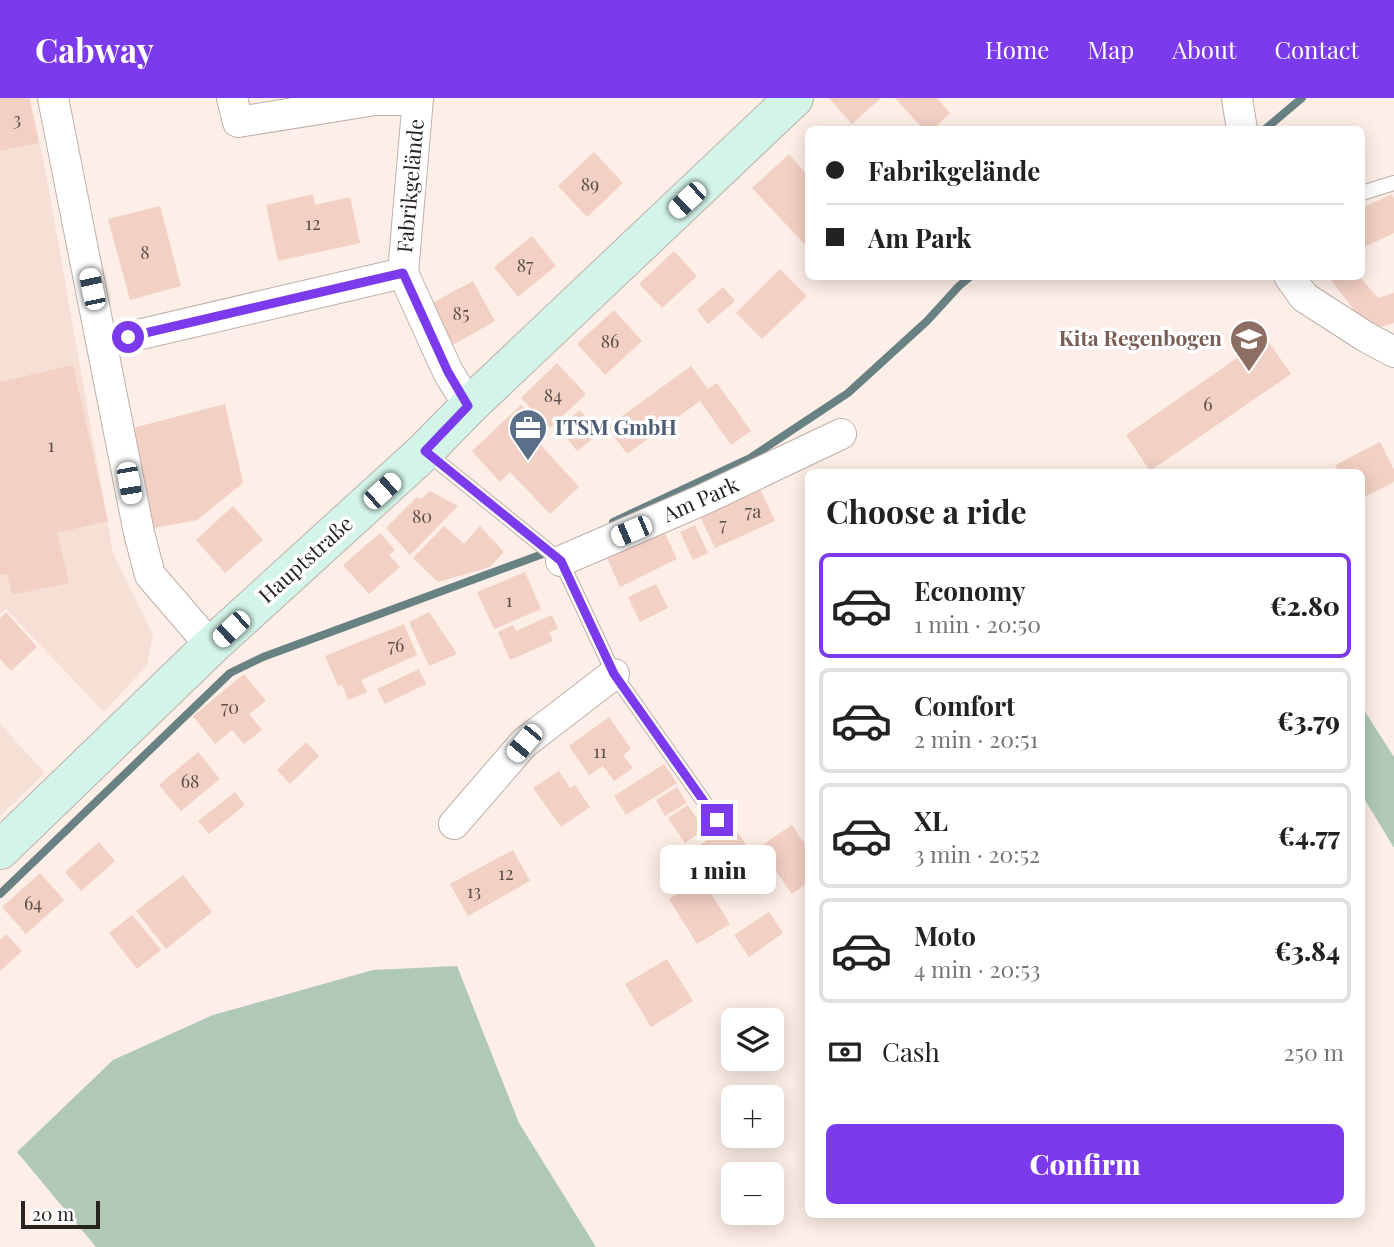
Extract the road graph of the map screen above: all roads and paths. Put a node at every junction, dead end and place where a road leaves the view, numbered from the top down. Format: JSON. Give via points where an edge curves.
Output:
{"nodes":[{"id":1,"x":53,"y":98,"type":"edge"},
{"id":2,"x":232,"y":98,"type":"edge"},
{"id":3,"x":794,"y":98,"type":"edge"},
{"id":4,"x":1237,"y":98,"type":"edge"},
{"id":5,"x":418,"y":99,"type":"edge"},
{"id":6,"x":1241,"y":126,"type":"edge"},
{"id":7,"x":1394,"y":183,"type":"edge"},
{"id":8,"x":1365,"y":192,"type":"edge"},
{"id":9,"x":403,"y":273,"type":"junction"},
{"id":10,"x":1292,"y":280,"type":"edge"},
{"id":11,"x":103,"y":343,"type":"junction"},
{"id":12,"x":1394,"y":352,"type":"edge"},
{"id":13,"x":468,"y":406,"type":"junction"},
{"id":14,"x":841,"y":434,"type":"dead end"},
{"id":15,"x":425,"y":451,"type":"junction"},
{"id":16,"x":561,"y":561,"type":"junction"},
{"id":17,"x":211,"y":646,"type":"junction"},
{"id":18,"x":614,"y":674,"type":"junction"},
{"id":19,"x":717,"y":820,"type":"dead end"},
{"id":20,"x":454,"y":824,"type":"dead end"},
{"id":21,"x":0,"y":850,"type":"edge"}],
"edges":[{"from":1,"to":11,"type":"street"},
{"from":2,"to":5,"type":"street","name":"Fabrikgelände","via":[[238,122],[375,100]]},
{"from":3,"to":13,"type":"main road","name":"Hauptstraße"},
{"from":4,"to":6,"type":"street"},
{"from":5,"to":9,"type":"street","name":"Fabrikgelände"},
{"from":7,"to":8,"type":"lane"},
{"from":9,"to":11,"type":"street","name":"Fabrikgelände"},
{"from":9,"to":13,"type":"street","name":"Fabrikgelände"},
{"from":10,"to":12,"type":"street","via":[[1304,298]]},
{"from":11,"to":17,"type":"street","via":[[150,575]]},
{"from":13,"to":15,"type":"main road","name":"Hauptstraße"},
{"from":14,"to":16,"type":"street","name":"Am Park"},
{"from":15,"to":16,"type":"lane"},
{"from":15,"to":17,"type":"main road","name":"Hauptstraße"},
{"from":16,"to":18,"type":"lane"},
{"from":17,"to":21,"type":"main road","name":"Hauptstraße"},
{"from":18,"to":19,"type":"lane"},
{"from":18,"to":20,"type":"street","via":[[524,743]]}]}
